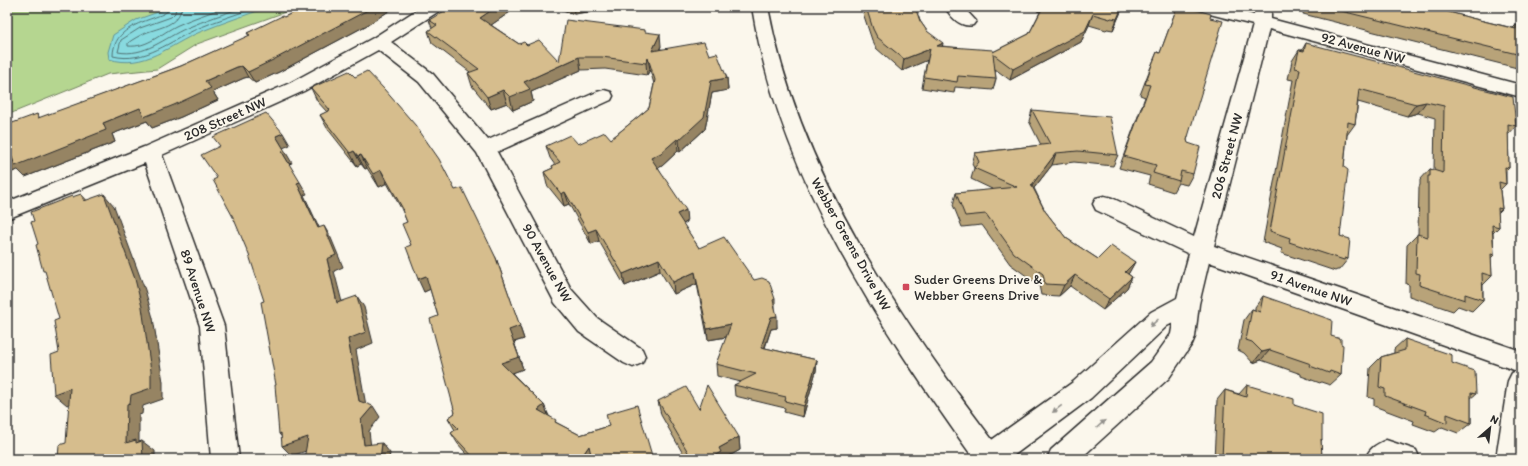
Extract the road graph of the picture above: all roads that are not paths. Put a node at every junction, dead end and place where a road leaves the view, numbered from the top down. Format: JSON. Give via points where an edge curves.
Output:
{"nodes":[{"id":1,"x":433,"y":7,"type":"edge"},
{"id":2,"x":760,"y":7,"type":"edge"},
{"id":3,"x":953,"y":7,"type":"edge"},
{"id":4,"x":1204,"y":7,"type":"edge"},
{"id":5,"x":1263,"y":14,"type":"edge"},
{"id":6,"x":967,"y":21,"type":"dead end"},
{"id":7,"x":379,"y":42,"type":"junction"},
{"id":8,"x":1521,"y":91,"type":"edge"},
{"id":9,"x":604,"y":96,"type":"dead end"},
{"id":10,"x":486,"y":149,"type":"junction"},
{"id":11,"x":151,"y":152,"type":"junction"},
{"id":12,"x":1104,"y":204,"type":"dead end"},
{"id":13,"x":7,"y":211,"type":"edge"},
{"id":14,"x":1203,"y":251,"type":"junction"},
{"id":15,"x":1188,"y":304,"type":"junction"},
{"id":16,"x":633,"y":356,"type":"dead end"},
{"id":17,"x":1521,"y":362,"type":"edge"},
{"id":18,"x":1521,"y":381,"type":"edge"},
{"id":19,"x":225,"y":459,"type":"edge"},
{"id":20,"x":989,"y":459,"type":"edge"},
{"id":21,"x":1061,"y":459,"type":"edge"},
{"id":22,"x":1379,"y":459,"type":"edge"},
{"id":23,"x":1406,"y":459,"type":"edge"},
{"id":24,"x":1510,"y":459,"type":"edge"}],
"edges":[{"from":1,"to":7,"type":"street","name":"208 Street NW"},
{"from":2,"to":20,"type":"street","name":"Webber Greens Drive NW","via":[[770,59],[787,111],[834,218],[913,351]]},
{"from":3,"to":6,"type":"street"},
{"from":4,"to":5,"type":"street","name":"92 Avenue NW"},
{"from":5,"to":8,"type":"street","name":"92 Avenue NW"},
{"from":5,"to":14,"type":"street","name":"206 Street NW"},
{"from":7,"to":10,"type":"street","name":"90 Avenue NW","via":[[426,78]]},
{"from":7,"to":11,"type":"street","name":"208 Street NW","via":[[297,87]]},
{"from":9,"to":10,"type":"street"},
{"from":10,"to":16,"type":"street","name":"90 Avenue NW","via":[[562,296],[588,325]]},
{"from":11,"to":13,"type":"street","name":"208 Street NW"},
{"from":11,"to":19,"type":"street","name":"89 Avenue NW","via":[[212,326]]},
{"from":12,"to":14,"type":"street","name":"91 Avenue NW"},
{"from":14,"to":15,"type":"street","name":"206 Street NW"},
{"from":14,"to":17,"type":"street","name":"91 Avenue NW"},
{"from":15,"to":20,"type":"street","one_way":true,"via":[[1158,319],[1082,390]]},
{"from":21,"to":15,"type":"street","name":"206 Street NW","one_way":true,"via":[[1160,370],[1183,337]]},
{"from":18,"to":24,"type":"street"},
{"from":22,"to":23,"type":"street","via":[[1386,453]]}]}
